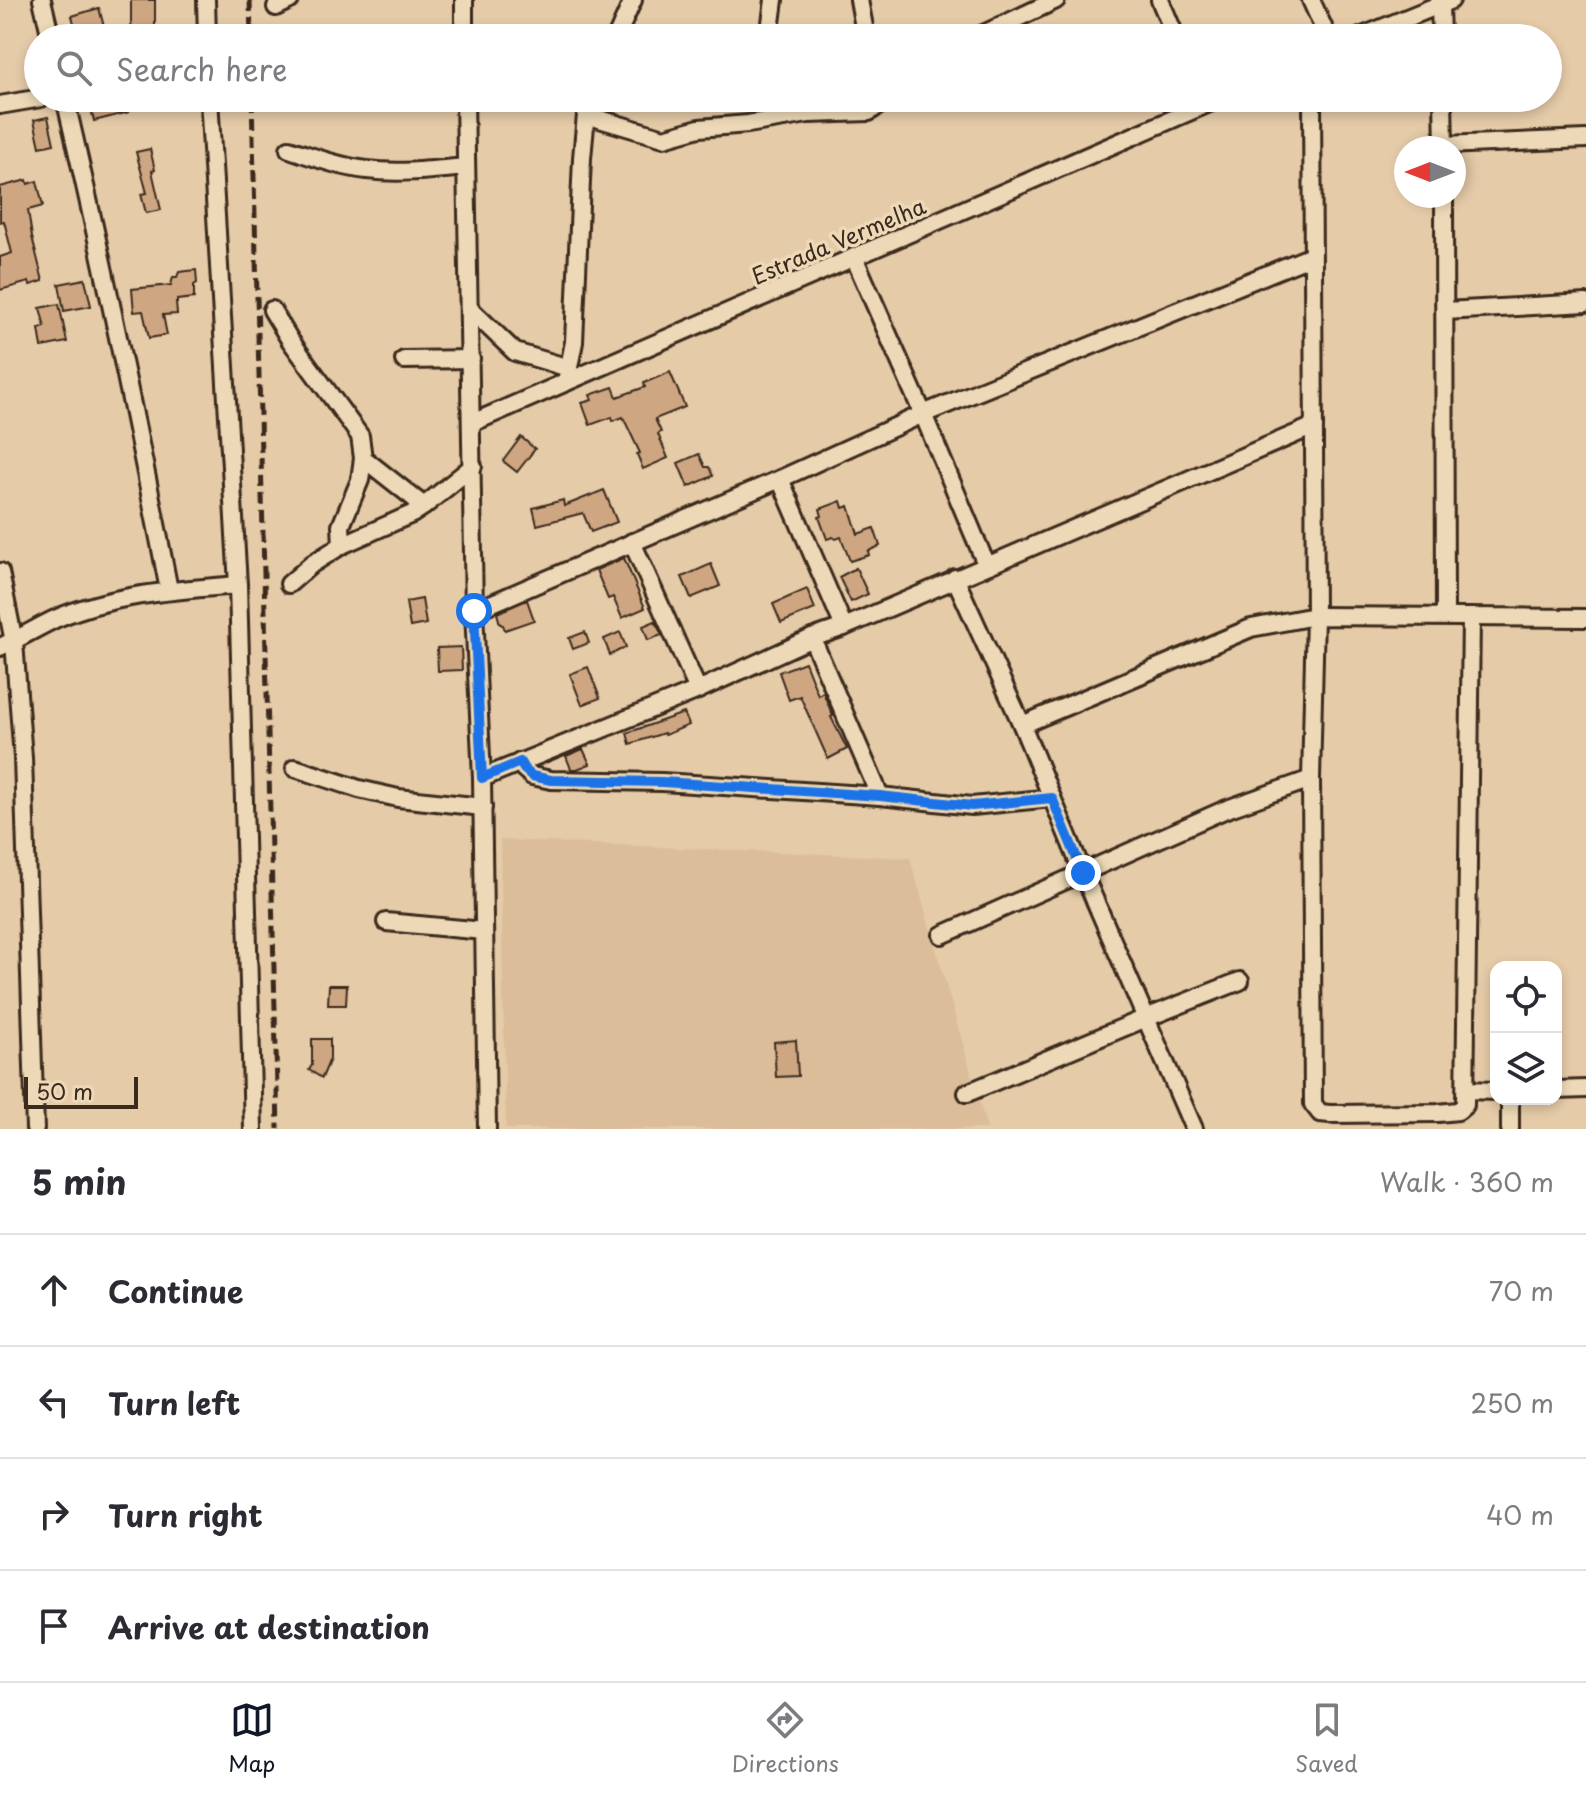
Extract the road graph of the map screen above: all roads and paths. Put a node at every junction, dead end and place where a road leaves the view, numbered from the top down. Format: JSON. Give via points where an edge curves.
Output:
{"nodes":[{"id":1,"x":42,"y":0,"type":"edge"},
{"id":2,"x":206,"y":0,"type":"edge"},
{"id":3,"x":464,"y":0,"type":"edge"},
{"id":4,"x":633,"y":0,"type":"edge"},
{"id":5,"x":774,"y":0,"type":"edge"},
{"id":6,"x":859,"y":0,"type":"edge"},
{"id":7,"x":1056,"y":0,"type":"edge"},
{"id":8,"x":1160,"y":0,"type":"edge"},
{"id":9,"x":1311,"y":0,"type":"edge"},
{"id":10,"x":1445,"y":2,"type":"edge"},
{"id":11,"x":48,"y":24,"type":"edge"},
{"id":12,"x":207,"y":24,"type":"edge"},
{"id":13,"x":464,"y":24,"type":"edge"},
{"id":14,"x":622,"y":24,"type":"edge"},
{"id":15,"x":771,"y":24,"type":"edge"},
{"id":16,"x":863,"y":24,"type":"edge"},
{"id":17,"x":1005,"y":24,"type":"edge"},
{"id":18,"x":1170,"y":24,"type":"edge"},
{"id":19,"x":1322,"y":24,"type":"edge"},
{"id":20,"x":1392,"y":24,"type":"edge"},
{"id":21,"x":1443,"y":24,"type":"edge"},
{"id":22,"x":24,"y":101,"type":"edge"},
{"id":23,"x":0,"y":105,"type":"edge"},
{"id":24,"x":68,"y":112,"type":"edge"},
{"id":25,"x":210,"y":112,"type":"edge"},
{"id":26,"x":465,"y":112,"type":"edge"},
{"id":27,"x":587,"y":112,"type":"edge"},
{"id":28,"x":602,"y":112,"type":"edge"},
{"id":29,"x":869,"y":112,"type":"edge"},
{"id":30,"x":1180,"y":112,"type":"edge"},
{"id":31,"x":1312,"y":112,"type":"edge"},
{"id":32,"x":1443,"y":112,"type":"edge"},
{"id":33,"x":1444,"y":136,"type":"edge"},
{"id":34,"x":1586,"y":139,"type":"edge"},
{"id":35,"x":1466,"y":146,"type":"edge"},
{"id":36,"x":289,"y":149,"type":"dead end"},
{"id":37,"x":466,"y":167,"type":"junction"},
{"id":38,"x":1444,"y":208,"type":"edge"},
{"id":39,"x":1312,"y":256,"type":"junction"},
{"id":40,"x":854,"y":257,"type":"junction"},
{"id":41,"x":1586,"y":303,"type":"edge"},
{"id":42,"x":470,"y":309,"type":"junction"},
{"id":43,"x":272,"y":310,"type":"dead end"},
{"id":44,"x":1445,"y":311,"type":"junction"},
{"id":45,"x":471,"y":359,"type":"junction"},
{"id":46,"x":404,"y":360,"type":"dead end"},
{"id":47,"x":567,"y":375,"type":"junction"},
{"id":48,"x":923,"y":414,"type":"junction"},
{"id":49,"x":472,"y":423,"type":"junction"},
{"id":50,"x":1314,"y":426,"type":"junction"},
{"id":51,"x":363,"y":458,"type":"junction"},
{"id":52,"x":473,"y":466,"type":"junction"},
{"id":53,"x":780,"y":479,"type":"junction"},
{"id":54,"x":424,"y":506,"type":"junction"},
{"id":55,"x":632,"y":542,"type":"junction"},
{"id":56,"x":342,"y":545,"type":"junction"},
{"id":57,"x":986,"y":564,"type":"junction"},
{"id":58,"x":0,"y":572,"type":"edge"},
{"id":59,"x":955,"y":578,"type":"junction"},
{"id":60,"x":289,"y":584,"type":"dead end"},
{"id":61,"x":238,"y":585,"type":"junction"},
{"id":62,"x":169,"y":590,"type":"junction"},
{"id":63,"x":474,"y":611,"type":"junction"},
{"id":64,"x":1315,"y":616,"type":"junction"},
{"id":65,"x":1445,"y":616,"type":"junction"},
{"id":66,"x":1471,"y":617,"type":"junction"},
{"id":67,"x":1586,"y":618,"type":"edge"},
{"id":68,"x":844,"y":627,"type":"junction"},
{"id":69,"x":812,"y":638,"type":"junction"},
{"id":70,"x":7,"y":644,"type":"edge"},
{"id":71,"x":698,"y":690,"type":"junction"},
{"id":72,"x":1022,"y":725,"type":"junction"},
{"id":73,"x":520,"y":762,"type":"junction"},
{"id":74,"x":295,"y":768,"type":"dead end"},
{"id":75,"x":482,"y":778,"type":"junction"},
{"id":76,"x":1311,"y":779,"type":"junction"},
{"id":77,"x":880,"y":796,"type":"junction"},
{"id":78,"x":1052,"y":798,"type":"junction"},
{"id":79,"x":483,"y":807,"type":"junction"},
{"id":80,"x":1083,"y":873,"type":"junction"},
{"id":81,"x":386,"y":922,"type":"dead end"},
{"id":82,"x":484,"y":931,"type":"junction"},
{"id":83,"x":942,"y":935,"type":"dead end"},
{"id":84,"x":1240,"y":981,"type":"dead end"},
{"id":85,"x":1146,"y":1018,"type":"junction"},
{"id":86,"x":1586,"y":1089,"type":"edge"},
{"id":87,"x":1466,"y":1090,"type":"junction"},
{"id":88,"x":1562,"y":1090,"type":"edge"},
{"id":89,"x":1490,"y":1091,"type":"edge"},
{"id":90,"x":967,"y":1093,"type":"dead end"},
{"id":91,"x":1510,"y":1105,"type":"edge"},
{"id":92,"x":35,"y":1129,"type":"edge"},
{"id":93,"x":253,"y":1129,"type":"edge"},
{"id":94,"x":487,"y":1129,"type":"edge"},
{"id":95,"x":1194,"y":1129,"type":"edge"},
{"id":96,"x":1510,"y":1129,"type":"edge"}],
"edges":[{"from":1,"to":11,"type":"street"},
{"from":2,"to":12,"type":"street"},
{"from":3,"to":13,"type":"street"},
{"from":4,"to":14,"type":"street"},
{"from":5,"to":15,"type":"street"},
{"from":6,"to":16,"type":"street"},
{"from":7,"to":17,"type":"street"},
{"from":8,"to":18,"type":"street"},
{"from":9,"to":19,"type":"street"},
{"from":10,"to":20,"type":"street"},
{"from":10,"to":21,"type":"street"},
{"from":22,"to":23,"type":"street"},
{"from":24,"to":62,"type":"street"},
{"from":25,"to":61,"type":"street"},
{"from":26,"to":37,"type":"street"},
{"from":27,"to":47,"type":"street","via":[[574,342]]},
{"from":28,"to":29,"type":"street","via":[[664,138],[699,128],[808,114]]},
{"from":30,"to":40,"type":"street","name":"Estrada Vermelha"},
{"from":31,"to":39,"type":"street"},
{"from":32,"to":33,"type":"street"},
{"from":34,"to":35,"type":"street"},
{"from":36,"to":37,"type":"street","via":[[365,170]]},
{"from":37,"to":42,"type":"street"},
{"from":38,"to":44,"type":"street"},
{"from":39,"to":48,"type":"street"},
{"from":39,"to":50,"type":"street"},
{"from":40,"to":47,"type":"street","name":"Estrada Vermelha"},
{"from":40,"to":48,"type":"street"},
{"from":41,"to":44,"type":"street"},
{"from":42,"to":45,"type":"street"},
{"from":42,"to":47,"type":"street","via":[[515,352]]},
{"from":43,"to":51,"type":"street","via":[[360,436]]},
{"from":44,"to":65,"type":"street"},
{"from":45,"to":46,"type":"street"},
{"from":45,"to":49,"type":"street"},
{"from":47,"to":49,"type":"street","name":"Estrada Vermelha"},
{"from":48,"to":53,"type":"street"},
{"from":48,"to":57,"type":"street"},
{"from":49,"to":52,"type":"street"},
{"from":50,"to":57,"type":"street"},
{"from":50,"to":64,"type":"street"},
{"from":51,"to":54,"type":"street"},
{"from":51,"to":56,"type":"street","via":[[341,526]]},
{"from":52,"to":54,"type":"street"},
{"from":52,"to":63,"type":"street"},
{"from":53,"to":55,"type":"street"},
{"from":53,"to":68,"type":"street"},
{"from":54,"to":56,"type":"street"},
{"from":55,"to":63,"type":"street"},
{"from":55,"to":71,"type":"street"},
{"from":56,"to":60,"type":"street"},
{"from":57,"to":59,"type":"street"},
{"from":58,"to":70,"type":"street"},
{"from":59,"to":68,"type":"street"},
{"from":59,"to":72,"type":"street"},
{"from":61,"to":62,"type":"street"},
{"from":61,"to":93,"type":"street"},
{"from":62,"to":70,"type":"street","via":[[103,603]]},
{"from":63,"to":75,"type":"street"},
{"from":64,"to":65,"type":"street"},
{"from":64,"to":72,"type":"street","via":[[1251,628]]},
{"from":64,"to":76,"type":"street"},
{"from":65,"to":66,"type":"street"},
{"from":66,"to":67,"type":"street"},
{"from":66,"to":87,"type":"street"},
{"from":68,"to":69,"type":"street"},
{"from":69,"to":71,"type":"street"},
{"from":69,"to":77,"type":"street"},
{"from":70,"to":92,"type":"street","via":[[23,758]]},
{"from":71,"to":73,"type":"street"},
{"from":72,"to":78,"type":"street"},
{"from":73,"to":75,"type":"street"},
{"from":73,"to":77,"type":"street","via":[[532,776],[551,780]]},
{"from":74,"to":79,"type":"street","via":[[398,798]]},
{"from":75,"to":79,"type":"street"},
{"from":76,"to":80,"type":"street","via":[[1224,810]]},
{"from":76,"to":87,"type":"street","via":[[1313,1104],[1320,1113],[1330,1114],[1438,1113],[1458,1111],[1465,1105]]},
{"from":77,"to":78,"type":"street","via":[[972,806]]},
{"from":78,"to":80,"type":"street"},
{"from":79,"to":82,"type":"street"},
{"from":80,"to":83,"type":"street"},
{"from":80,"to":85,"type":"street"},
{"from":81,"to":82,"type":"street"},
{"from":82,"to":94,"type":"street"},
{"from":84,"to":85,"type":"street"},
{"from":85,"to":90,"type":"street"},
{"from":85,"to":95,"type":"street"},
{"from":86,"to":88,"type":"street"},
{"from":87,"to":89,"type":"street"},
{"from":91,"to":96,"type":"street"}]}
